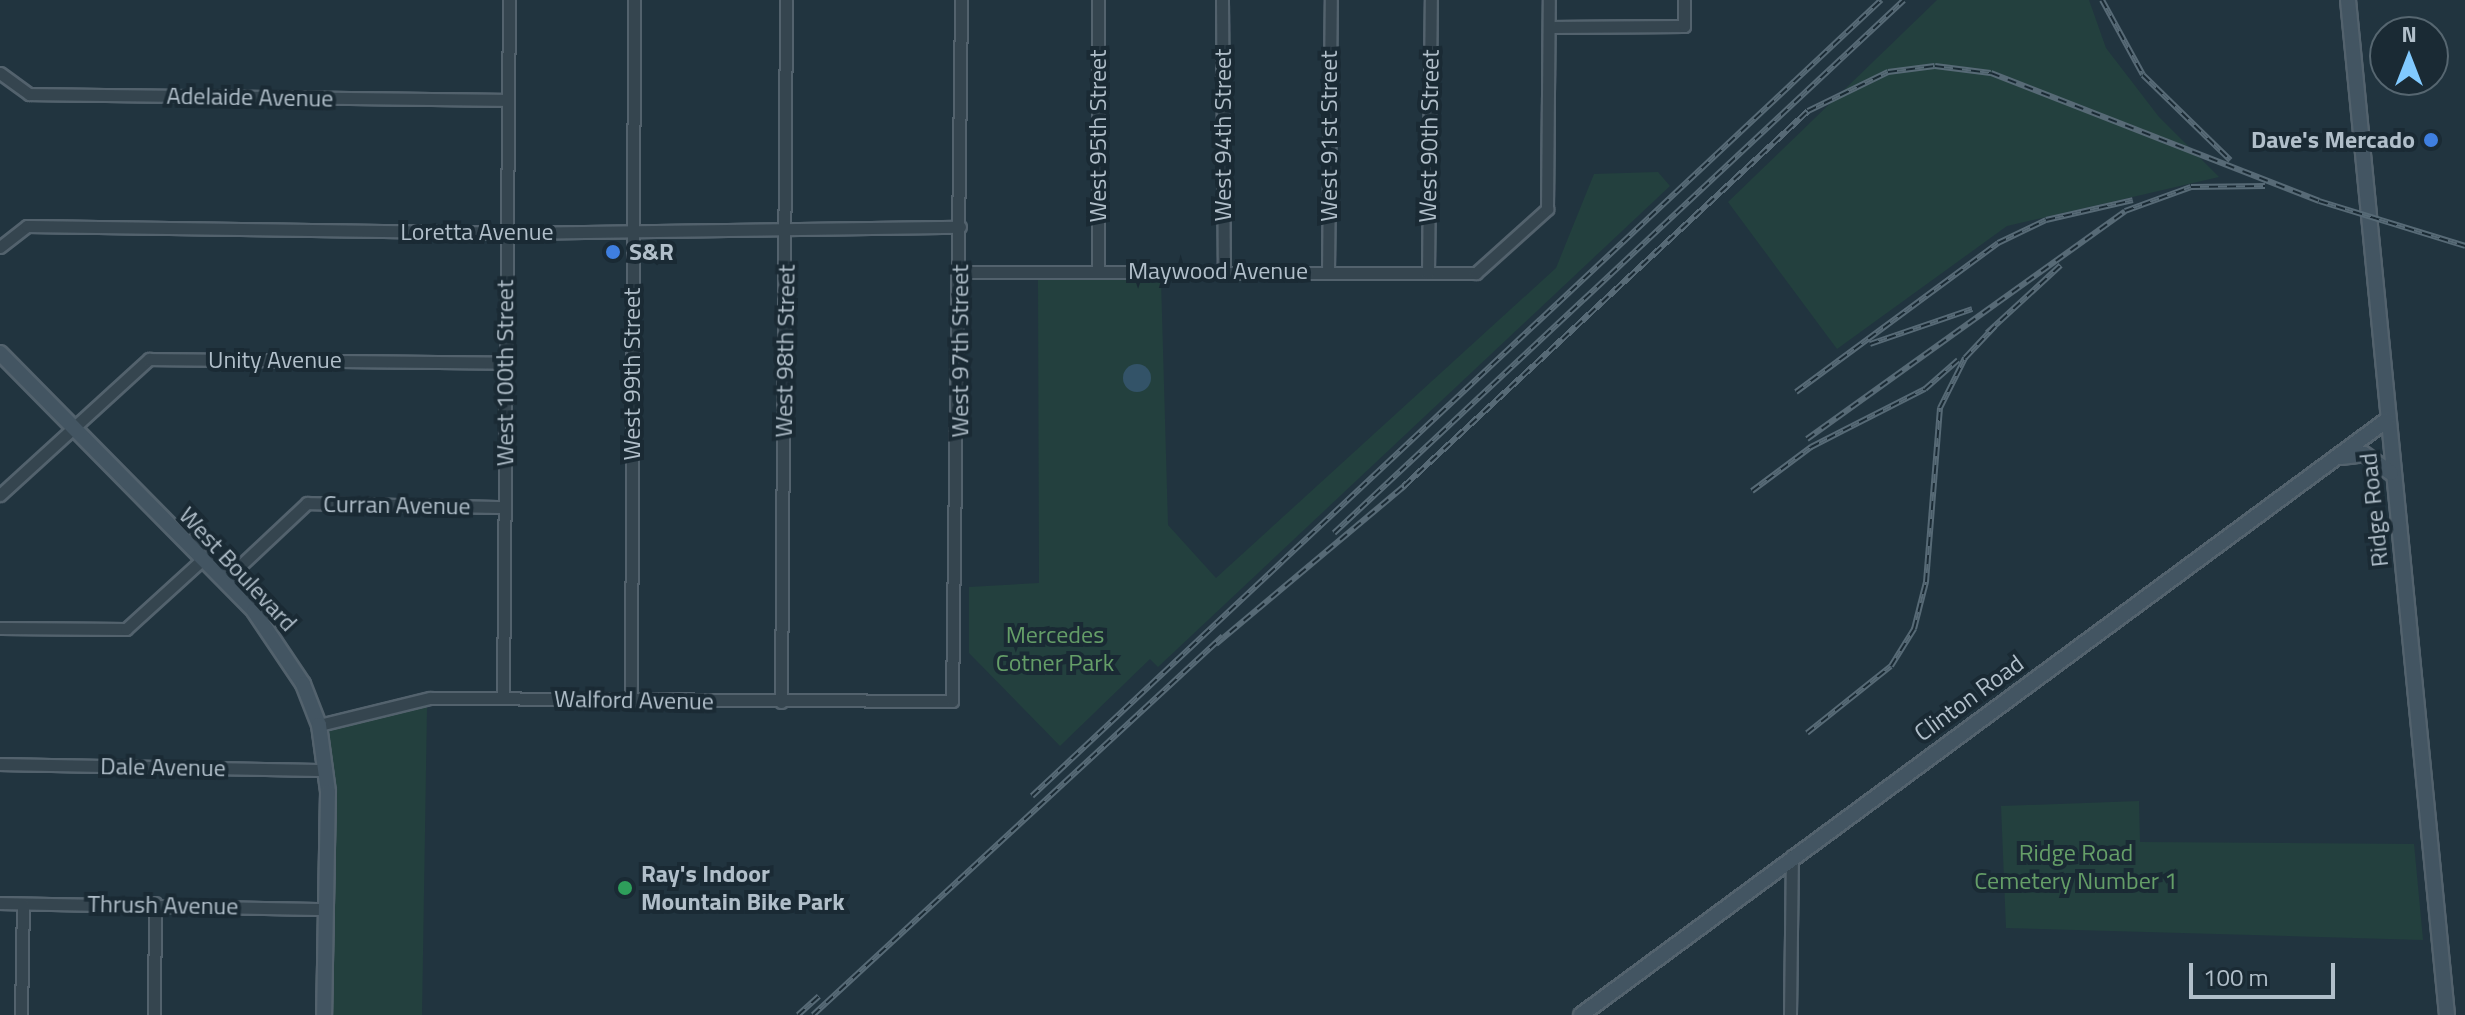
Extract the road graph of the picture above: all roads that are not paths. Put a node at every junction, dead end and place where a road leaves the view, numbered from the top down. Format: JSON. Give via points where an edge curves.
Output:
{"nodes":[{"id":1,"x":509,"y":0,"type":"edge"},
{"id":2,"x":634,"y":0,"type":"edge"},
{"id":3,"x":786,"y":0,"type":"edge"},
{"id":4,"x":961,"y":0,"type":"edge"},
{"id":5,"x":1098,"y":0,"type":"edge"},
{"id":6,"x":1222,"y":0,"type":"edge"},
{"id":7,"x":1331,"y":0,"type":"edge"},
{"id":8,"x":1431,"y":0,"type":"edge"},
{"id":9,"x":1549,"y":0,"type":"edge"},
{"id":10,"x":1684,"y":0,"type":"edge"},
{"id":11,"x":2348,"y":0,"type":"edge"},
{"id":12,"x":1549,"y":27,"type":"junction"},
{"id":13,"x":0,"y":73,"type":"edge"},
{"id":14,"x":507,"y":100,"type":"junction"},
{"id":15,"x":960,"y":227,"type":"junction"},
{"id":16,"x":633,"y":231,"type":"junction"},
{"id":17,"x":786,"y":231,"type":"junction"},
{"id":18,"x":507,"y":233,"type":"junction"},
{"id":19,"x":0,"y":247,"type":"edge"},
{"id":20,"x":1224,"y":270,"type":"junction"},
{"id":21,"x":1098,"y":271,"type":"junction"},
{"id":22,"x":1328,"y":271,"type":"junction"},
{"id":23,"x":960,"y":272,"type":"junction"},
{"id":24,"x":1428,"y":273,"type":"junction"},
{"id":25,"x":0,"y":353,"type":"edge"},
{"id":26,"x":505,"y":363,"type":"junction"},
{"id":27,"x":2387,"y":420,"type":"junction"},
{"id":28,"x":75,"y":430,"type":"junction"},
{"id":29,"x":2329,"y":462,"type":"junction"},
{"id":30,"x":2392,"y":475,"type":"junction"},
{"id":31,"x":0,"y":495,"type":"edge"},
{"id":32,"x":504,"y":507,"type":"junction"},
{"id":33,"x":203,"y":559,"type":"junction"},
{"id":34,"x":224,"y":581,"type":"junction"},
{"id":35,"x":0,"y":628,"type":"edge"},
{"id":36,"x":503,"y":698,"type":"junction"},
{"id":37,"x":631,"y":701,"type":"junction"},
{"id":38,"x":952,"y":701,"type":"joint"},
{"id":39,"x":781,"y":702,"type":"junction"},
{"id":40,"x":319,"y":725,"type":"junction"},
{"id":41,"x":0,"y":764,"type":"edge"},
{"id":42,"x":326,"y":770,"type":"junction"},
{"id":43,"x":1792,"y":854,"type":"junction"},
{"id":44,"x":0,"y":903,"type":"edge"},
{"id":45,"x":155,"y":903,"type":"junction"},
{"id":46,"x":23,"y":904,"type":"junction"},
{"id":47,"x":325,"y":909,"type":"junction"},
{"id":48,"x":21,"y":1015,"type":"edge"},
{"id":49,"x":154,"y":1015,"type":"edge"},
{"id":50,"x":324,"y":1015,"type":"edge"},
{"id":51,"x":1581,"y":1015,"type":"edge"},
{"id":52,"x":1790,"y":1015,"type":"edge"},
{"id":53,"x":2447,"y":1015,"type":"edge"}],
"edges":[{"from":1,"to":14,"type":"street","name":"West 100th Street"},
{"from":2,"to":16,"type":"street","name":"West 99th Street"},
{"from":3,"to":17,"type":"street","name":"West 98th Street"},
{"from":4,"to":15,"type":"street","name":"West 97th Street"},
{"from":5,"to":21,"type":"street","name":"West 95th Street"},
{"from":6,"to":20,"type":"street","name":"West 94th Street"},
{"from":7,"to":22,"type":"street","name":"West 91st Street"},
{"from":8,"to":24,"type":"street","name":"West 90th Street"},
{"from":9,"to":12,"type":"street"},
{"from":10,"to":12,"type":"street","via":[[1684,26]]},
{"from":11,"to":27,"type":"street","name":"Ridge Road"},
{"from":12,"to":24,"type":"street","name":"Maywood Avenue","via":[[1547,209],[1476,273]]},
{"from":13,"to":14,"type":"street","name":"Adelaide Avenue","via":[[29,94]]},
{"from":14,"to":18,"type":"street","name":"West 100th Street"},
{"from":15,"to":17,"type":"street","name":"Loretta Avenue"},
{"from":15,"to":23,"type":"street","name":"West 97th Street"},
{"from":16,"to":17,"type":"street","name":"Loretta Avenue"},
{"from":16,"to":18,"type":"street","name":"Loretta Avenue"},
{"from":16,"to":37,"type":"street","name":"West 99th Street"},
{"from":17,"to":39,"type":"street","name":"West 98th Street"},
{"from":18,"to":19,"type":"street","name":"Loretta Avenue","via":[[27,226]]},
{"from":18,"to":26,"type":"street","name":"West 100th Street"},
{"from":20,"to":21,"type":"street","name":"Maywood Avenue"},
{"from":20,"to":22,"type":"street","name":"Maywood Avenue"},
{"from":21,"to":23,"type":"street","name":"Maywood Avenue"},
{"from":22,"to":24,"type":"street","name":"Maywood Avenue"},
{"from":23,"to":38,"type":"street","name":"West 97th Street"},
{"from":25,"to":28,"type":"street","name":"West Boulevard"},
{"from":26,"to":28,"type":"street","name":"Unity Avenue","via":[[149,359]]},
{"from":26,"to":32,"type":"street","name":"West 100th Street"},
{"from":27,"to":29,"type":"street","name":"Clinton Road"},
{"from":27,"to":30,"type":"street","name":"Ridge Road"},
{"from":28,"to":31,"type":"street","name":"Unity Avenue"},
{"from":28,"to":33,"type":"street","name":"West Boulevard"},
{"from":29,"to":30,"type":"street","via":[[2364,454]]},
{"from":29,"to":43,"type":"street","name":"Clinton Road"},
{"from":30,"to":53,"type":"street","name":"Ridge Road"},
{"from":32,"to":34,"type":"street","name":"Curran Avenue","via":[[307,503]]},
{"from":32,"to":36,"type":"street","name":"West 100th Street"},
{"from":33,"to":34,"type":"street","name":"West Boulevard"},
{"from":33,"to":35,"type":"street","via":[[126,629]]},
{"from":34,"to":40,"type":"street","name":"West Boulevard","via":[[282,647]]},
{"from":36,"to":37,"type":"street","name":"Walford Avenue"},
{"from":36,"to":40,"type":"street","name":"Walford Avenue","via":[[430,698]]},
{"from":37,"to":39,"type":"street","name":"Walford Avenue"},
{"from":38,"to":39,"type":"street","name":"Walford Avenue"},
{"from":40,"to":42,"type":"street","name":"West Boulevard"},
{"from":41,"to":42,"type":"street","name":"Dale Avenue"},
{"from":42,"to":47,"type":"street","name":"West Boulevard"},
{"from":43,"to":51,"type":"street","name":"Clinton Road"},
{"from":43,"to":52,"type":"street"},
{"from":44,"to":46,"type":"street","name":"Thrush Avenue"},
{"from":45,"to":46,"type":"street","name":"Thrush Avenue"},
{"from":45,"to":47,"type":"street","name":"Thrush Avenue"},
{"from":45,"to":49,"type":"street"},
{"from":46,"to":48,"type":"street"},
{"from":47,"to":50,"type":"street","name":"West Boulevard"}]}
